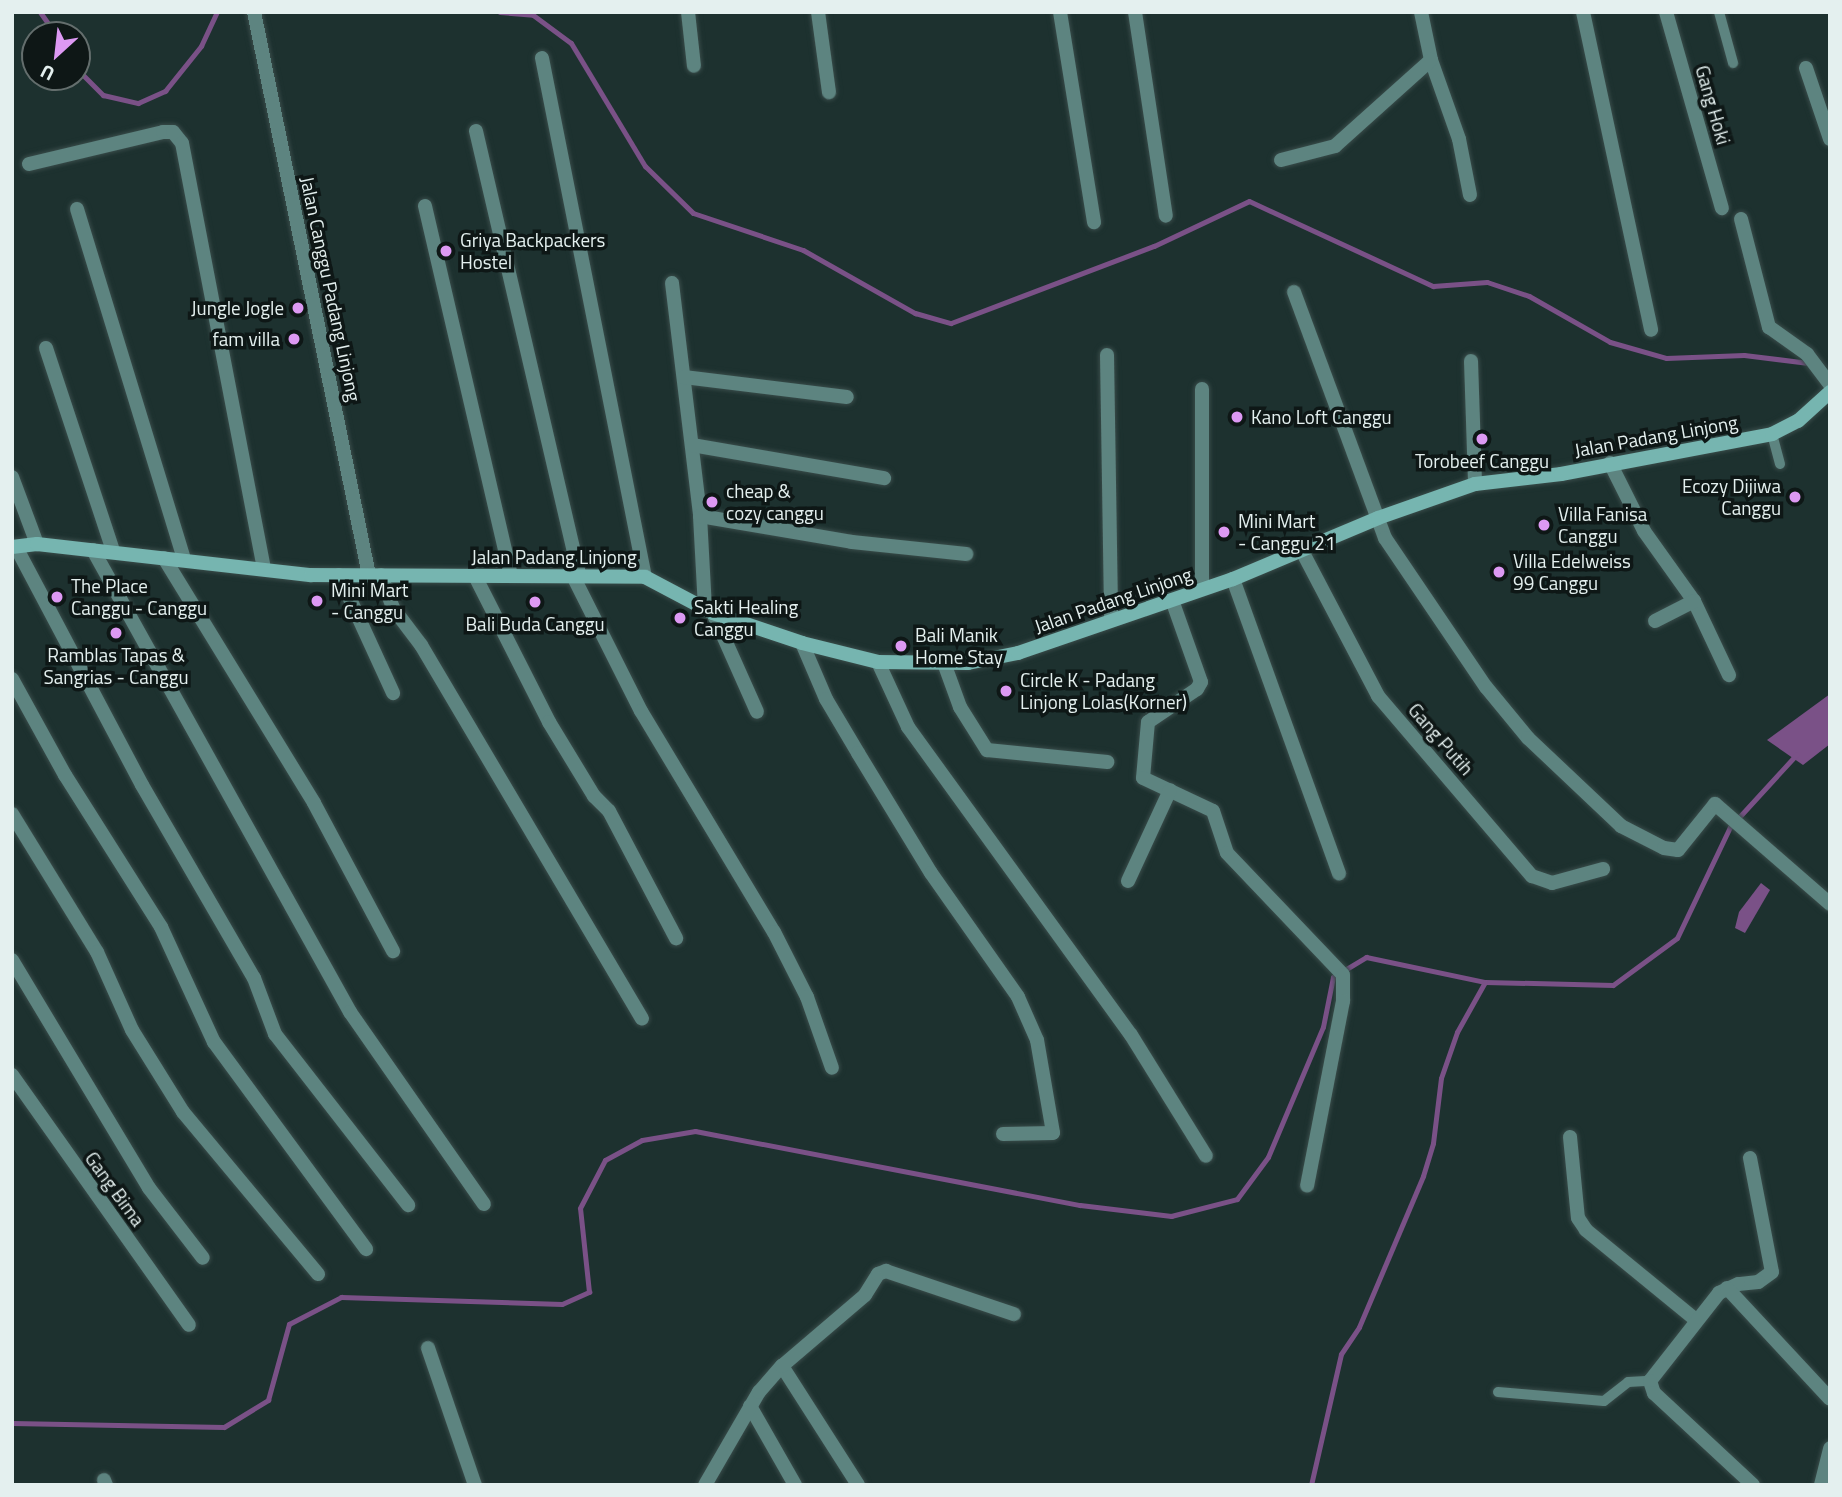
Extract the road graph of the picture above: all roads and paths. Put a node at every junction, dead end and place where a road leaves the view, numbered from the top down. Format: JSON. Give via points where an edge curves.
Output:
{"nodes":[{"id":1,"x":254,"y":12,"type":"edge"},
{"id":2,"x":688,"y":12,"type":"edge"},
{"id":3,"x":818,"y":12,"type":"edge"},
{"id":4,"x":1060,"y":12,"type":"edge"},
{"id":5,"x":1135,"y":12,"type":"edge"},
{"id":6,"x":1421,"y":12,"type":"edge"},
{"id":7,"x":1583,"y":12,"type":"edge"},
{"id":8,"x":1666,"y":12,"type":"edge"},
{"id":9,"x":1719,"y":12,"type":"edge"},
{"id":10,"x":542,"y":58,"type":"dead end"},
{"id":11,"x":1431,"y":60,"type":"junction"},
{"id":12,"x":1733,"y":63,"type":"dead end"},
{"id":13,"x":694,"y":66,"type":"dead end"},
{"id":14,"x":1806,"y":68,"type":"dead end"},
{"id":15,"x":829,"y":92,"type":"dead end"},
{"id":16,"x":476,"y":131,"type":"dead end"},
{"id":17,"x":1830,"y":139,"type":"edge"},
{"id":18,"x":1281,"y":160,"type":"dead end"},
{"id":19,"x":29,"y":164,"type":"dead end"},
{"id":20,"x":1470,"y":195,"type":"dead end"},
{"id":21,"x":425,"y":206,"type":"dead end"},
{"id":22,"x":1722,"y":208,"type":"dead end"},
{"id":23,"x":77,"y":209,"type":"dead end"},
{"id":24,"x":1166,"y":216,"type":"dead end"},
{"id":25,"x":1741,"y":219,"type":"dead end"},
{"id":26,"x":1094,"y":222,"type":"dead end"},
{"id":27,"x":673,"y":283,"type":"dead end"},
{"id":28,"x":1294,"y":292,"type":"dead end"},
{"id":29,"x":1651,"y":330,"type":"dead end"},
{"id":30,"x":46,"y":348,"type":"dead end"},
{"id":31,"x":1107,"y":355,"type":"dead end"},
{"id":32,"x":1471,"y":361,"type":"dead end"},
{"id":33,"x":684,"y":377,"type":"junction"},
{"id":34,"x":1827,"y":379,"type":"edge"},
{"id":35,"x":1202,"y":389,"type":"dead end"},
{"id":36,"x":1830,"y":392,"type":"edge"},
{"id":37,"x":847,"y":397,"type":"dead end"},
{"id":38,"x":1772,"y":434,"type":"junction"},
{"id":39,"x":692,"y":445,"type":"junction"},
{"id":40,"x":1610,"y":463,"type":"junction"},
{"id":41,"x":1780,"y":464,"type":"dead end"},
{"id":42,"x":12,"y":477,"type":"edge"},
{"id":43,"x":884,"y":478,"type":"dead end"},
{"id":44,"x":1475,"y":484,"type":"junction"},
{"id":45,"x":700,"y":516,"type":"junction"},
{"id":46,"x":1378,"y":518,"type":"junction"},
{"id":47,"x":37,"y":544,"type":"junction"},
{"id":48,"x":14,"y":547,"type":"edge"},
{"id":49,"x":93,"y":550,"type":"junction"},
{"id":50,"x":113,"y":551,"type":"junction"},
{"id":51,"x":1302,"y":551,"type":"junction"},
{"id":52,"x":966,"y":554,"type":"dead end"},
{"id":53,"x":163,"y":558,"type":"junction"},
{"id":54,"x":184,"y":559,"type":"junction"},
{"id":55,"x":264,"y":569,"type":"junction"},
{"id":56,"x":339,"y":575,"type":"junction"},
{"id":57,"x":375,"y":575,"type":"junction"},
{"id":58,"x":511,"y":575,"type":"junction"},
{"id":59,"x":576,"y":575,"type":"junction"},
{"id":60,"x":475,"y":576,"type":"junction"},
{"id":61,"x":645,"y":577,"type":"junction"},
{"id":62,"x":1233,"y":579,"type":"junction"},
{"id":63,"x":1202,"y":589,"type":"junction"},
{"id":64,"x":1172,"y":600,"type":"junction"},
{"id":65,"x":1694,"y":601,"type":"junction"},
{"id":66,"x":709,"y":611,"type":"junction"},
{"id":67,"x":1111,"y":620,"type":"junction"},
{"id":68,"x":1655,"y":621,"type":"dead end"},
{"id":69,"x":802,"y":643,"type":"junction"},
{"id":70,"x":878,"y":662,"type":"junction"},
{"id":71,"x":944,"y":663,"type":"junction"},
{"id":72,"x":1730,"y":675,"type":"dead end"},
{"id":73,"x":12,"y":679,"type":"edge"},
{"id":74,"x":393,"y":693,"type":"dead end"},
{"id":75,"x":757,"y":712,"type":"dead end"},
{"id":76,"x":1107,"y":762,"type":"dead end"},
{"id":77,"x":1170,"y":790,"type":"junction"},
{"id":78,"x":12,"y":814,"type":"edge"},
{"id":79,"x":1604,"y":869,"type":"dead end"},
{"id":80,"x":1339,"y":874,"type":"dead end"},
{"id":81,"x":1128,"y":881,"type":"dead end"},
{"id":82,"x":1830,"y":904,"type":"edge"},
{"id":83,"x":676,"y":938,"type":"dead end"},
{"id":84,"x":393,"y":951,"type":"dead end"},
{"id":85,"x":12,"y":960,"type":"edge"},
{"id":86,"x":642,"y":1018,"type":"dead end"},
{"id":87,"x":832,"y":1068,"type":"dead end"},
{"id":88,"x":12,"y":1075,"type":"edge"},
{"id":89,"x":1003,"y":1135,"type":"dead end"},
{"id":90,"x":1570,"y":1137,"type":"dead end"},
{"id":91,"x":1206,"y":1156,"type":"dead end"},
{"id":92,"x":1750,"y":1158,"type":"dead end"},
{"id":93,"x":1307,"y":1186,"type":"dead end"},
{"id":94,"x":484,"y":1204,"type":"dead end"},
{"id":95,"x":408,"y":1205,"type":"dead end"},
{"id":96,"x":366,"y":1249,"type":"dead end"},
{"id":97,"x":203,"y":1258,"type":"dead end"},
{"id":98,"x":317,"y":1274,"type":"dead end"},
{"id":99,"x":1727,"y":1288,"type":"junction"},
{"id":100,"x":1014,"y":1314,"type":"dead end"},
{"id":101,"x":1696,"y":1320,"type":"junction"},
{"id":102,"x":189,"y":1325,"type":"dead end"},
{"id":103,"x":428,"y":1348,"type":"dead end"},
{"id":104,"x":782,"y":1366,"type":"junction"},
{"id":105,"x":1650,"y":1381,"type":"junction"},
{"id":106,"x":1498,"y":1392,"type":"dead end"},
{"id":107,"x":1830,"y":1399,"type":"edge"},
{"id":108,"x":750,"y":1406,"type":"junction"},
{"id":109,"x":1830,"y":1448,"type":"edge"},
{"id":110,"x":475,"y":1485,"type":"edge"},
{"id":111,"x":705,"y":1485,"type":"edge"},
{"id":112,"x":795,"y":1485,"type":"edge"},
{"id":113,"x":858,"y":1485,"type":"edge"},
{"id":114,"x":1753,"y":1485,"type":"edge"},
{"id":115,"x":1821,"y":1485,"type":"edge"}],
"edges":[{"from":1,"to":57,"type":"street","name":"Jalan Canggu Padang Linjong"},
{"from":2,"to":13,"type":"street"},
{"from":3,"to":15,"type":"street"},
{"from":4,"to":26,"type":"street"},
{"from":5,"to":24,"type":"street"},
{"from":6,"to":11,"type":"street"},
{"from":7,"to":29,"type":"street"},
{"from":8,"to":22,"type":"street","name":"Gang Hoki"},
{"from":9,"to":12,"type":"lane"},
{"from":10,"to":61,"type":"street"},
{"from":11,"to":18,"type":"street","via":[[1335,146]]},
{"from":11,"to":20,"type":"street","via":[[1459,139]]},
{"from":14,"to":17,"type":"street"},
{"from":16,"to":59,"type":"street"},
{"from":19,"to":55,"type":"street","via":[[163,132],[178,136]]},
{"from":21,"to":58,"type":"street"},
{"from":23,"to":54,"type":"street"},
{"from":25,"to":34,"type":"street","via":[[1763,316],[1777,335],[1807,354]]},
{"from":27,"to":33,"type":"street"},
{"from":28,"to":46,"type":"street"},
{"from":30,"to":50,"type":"street"},
{"from":31,"to":67,"type":"street"},
{"from":32,"to":44,"type":"street"},
{"from":33,"to":37,"type":"street"},
{"from":33,"to":39,"type":"street"},
{"from":35,"to":63,"type":"street"},
{"from":36,"to":38,"type":"street","name":"Jalan Padang Linjong","via":[[1798,421]]},
{"from":38,"to":40,"type":"street","name":"Jalan Padang Linjong"},
{"from":38,"to":41,"type":"lane"},
{"from":39,"to":43,"type":"street"},
{"from":39,"to":45,"type":"street"},
{"from":40,"to":44,"type":"street","name":"Jalan Padang Linjong"},
{"from":40,"to":65,"type":"street","via":[[1644,531]]},
{"from":42,"to":47,"type":"street"},
{"from":44,"to":46,"type":"street","name":"Jalan Padang Linjong"},
{"from":45,"to":52,"type":"street","via":[[852,542]]},
{"from":45,"to":66,"type":"street"},
{"from":46,"to":51,"type":"street","name":"Jalan Padang Linjong"},
{"from":46,"to":82,"type":"street","via":[[1384,538],[1486,687],[1528,738],[1610,818],[1664,848],[1678,850],[1710,806],[1720,807]]},
{"from":47,"to":48,"type":"street","name":"Jalan Padang Linjong"},
{"from":47,"to":49,"type":"street","name":"Jalan Padang Linjong"},
{"from":48,"to":95,"type":"street","via":[[142,785],[254,978],[275,1034]]},
{"from":49,"to":50,"type":"street","name":"Jalan Padang Linjong"},
{"from":49,"to":94,"type":"street","via":[[350,1013]]},
{"from":50,"to":53,"type":"street","name":"Jalan Padang Linjong"},
{"from":51,"to":62,"type":"street","name":"Jalan Padang Linjong"},
{"from":51,"to":79,"type":"street","name":"Gang Putih","via":[[1378,696],[1532,876],[1552,883]]},
{"from":53,"to":54,"type":"street","name":"Jalan Padang Linjong"},
{"from":53,"to":84,"type":"street","via":[[314,803]]},
{"from":54,"to":55,"type":"street","name":"Jalan Padang Linjong"},
{"from":55,"to":56,"type":"street","name":"Jalan Padang Linjong"},
{"from":56,"to":57,"type":"street","name":"Jalan Padang Linjong"},
{"from":56,"to":74,"type":"street"},
{"from":57,"to":60,"type":"street","name":"Jalan Padang Linjong"},
{"from":57,"to":86,"type":"street","name":"Jalan Canggu Padang Linjong"},
{"from":58,"to":59,"type":"street","name":"Jalan Padang Linjong"},
{"from":58,"to":60,"type":"street","name":"Jalan Padang Linjong"},
{"from":59,"to":61,"type":"street","name":"Jalan Padang Linjong"},
{"from":59,"to":87,"type":"street","via":[[641,711],[774,932],[807,997]]},
{"from":60,"to":83,"type":"street","via":[[549,722],[594,796],[609,811]]},
{"from":61,"to":66,"type":"street","name":"Jalan Padang Linjong"},
{"from":62,"to":63,"type":"street","name":"Jalan Padang Linjong"},
{"from":62,"to":80,"type":"street"},
{"from":63,"to":64,"type":"street","name":"Jalan Padang Linjong"},
{"from":64,"to":67,"type":"street","name":"Jalan Padang Linjong"},
{"from":64,"to":77,"type":"street","via":[[1201,682],[1153,717],[1145,729],[1143,778]]},
{"from":65,"to":68,"type":"street"},
{"from":65,"to":72,"type":"street"},
{"from":66,"to":69,"type":"street","name":"Jalan Padang Linjong"},
{"from":66,"to":75,"type":"street"},
{"from":67,"to":71,"type":"street","name":"Jalan Padang Linjong","via":[[1018,653]]},
{"from":69,"to":70,"type":"street","name":"Jalan Padang Linjong"},
{"from":69,"to":89,"type":"street","via":[[826,699],[931,873],[1018,997],[1037,1040],[1053,1133]]},
{"from":70,"to":71,"type":"street","name":"Jalan Padang Linjong"},
{"from":70,"to":91,"type":"street","via":[[908,727],[1131,1035]]},
{"from":71,"to":76,"type":"street","via":[[960,707],[987,750]]},
{"from":73,"to":96,"type":"street","via":[[160,928],[214,1042]]},
{"from":77,"to":81,"type":"street"},
{"from":77,"to":93,"type":"street","via":[[1213,811],[1227,853],[1343,975],[1343,1001]]},
{"from":78,"to":98,"type":"street","via":[[97,952],[132,1030],[183,1112]]},
{"from":85,"to":97,"type":"street","via":[[149,1188]]},
{"from":88,"to":102,"type":"street","name":"Gang Bima"},
{"from":90,"to":101,"type":"street","via":[[1578,1218],[1586,1230]]},
{"from":92,"to":99,"type":"street","via":[[1772,1272],[1758,1282]]},
{"from":99,"to":101,"type":"street"},
{"from":99,"to":107,"type":"street"},
{"from":100,"to":104,"type":"street","via":[[886,1271],[872,1280],[858,1302]]},
{"from":101,"to":105,"type":"street"},
{"from":103,"to":110,"type":"street"},
{"from":104,"to":108,"type":"street"},
{"from":104,"to":113,"type":"street"},
{"from":105,"to":106,"type":"lane","via":[[1628,1382],[1604,1401]]},
{"from":105,"to":114,"type":"street","via":[[1654,1393]]},
{"from":108,"to":111,"type":"street"},
{"from":108,"to":112,"type":"street"},
{"from":109,"to":115,"type":"street"}]}
